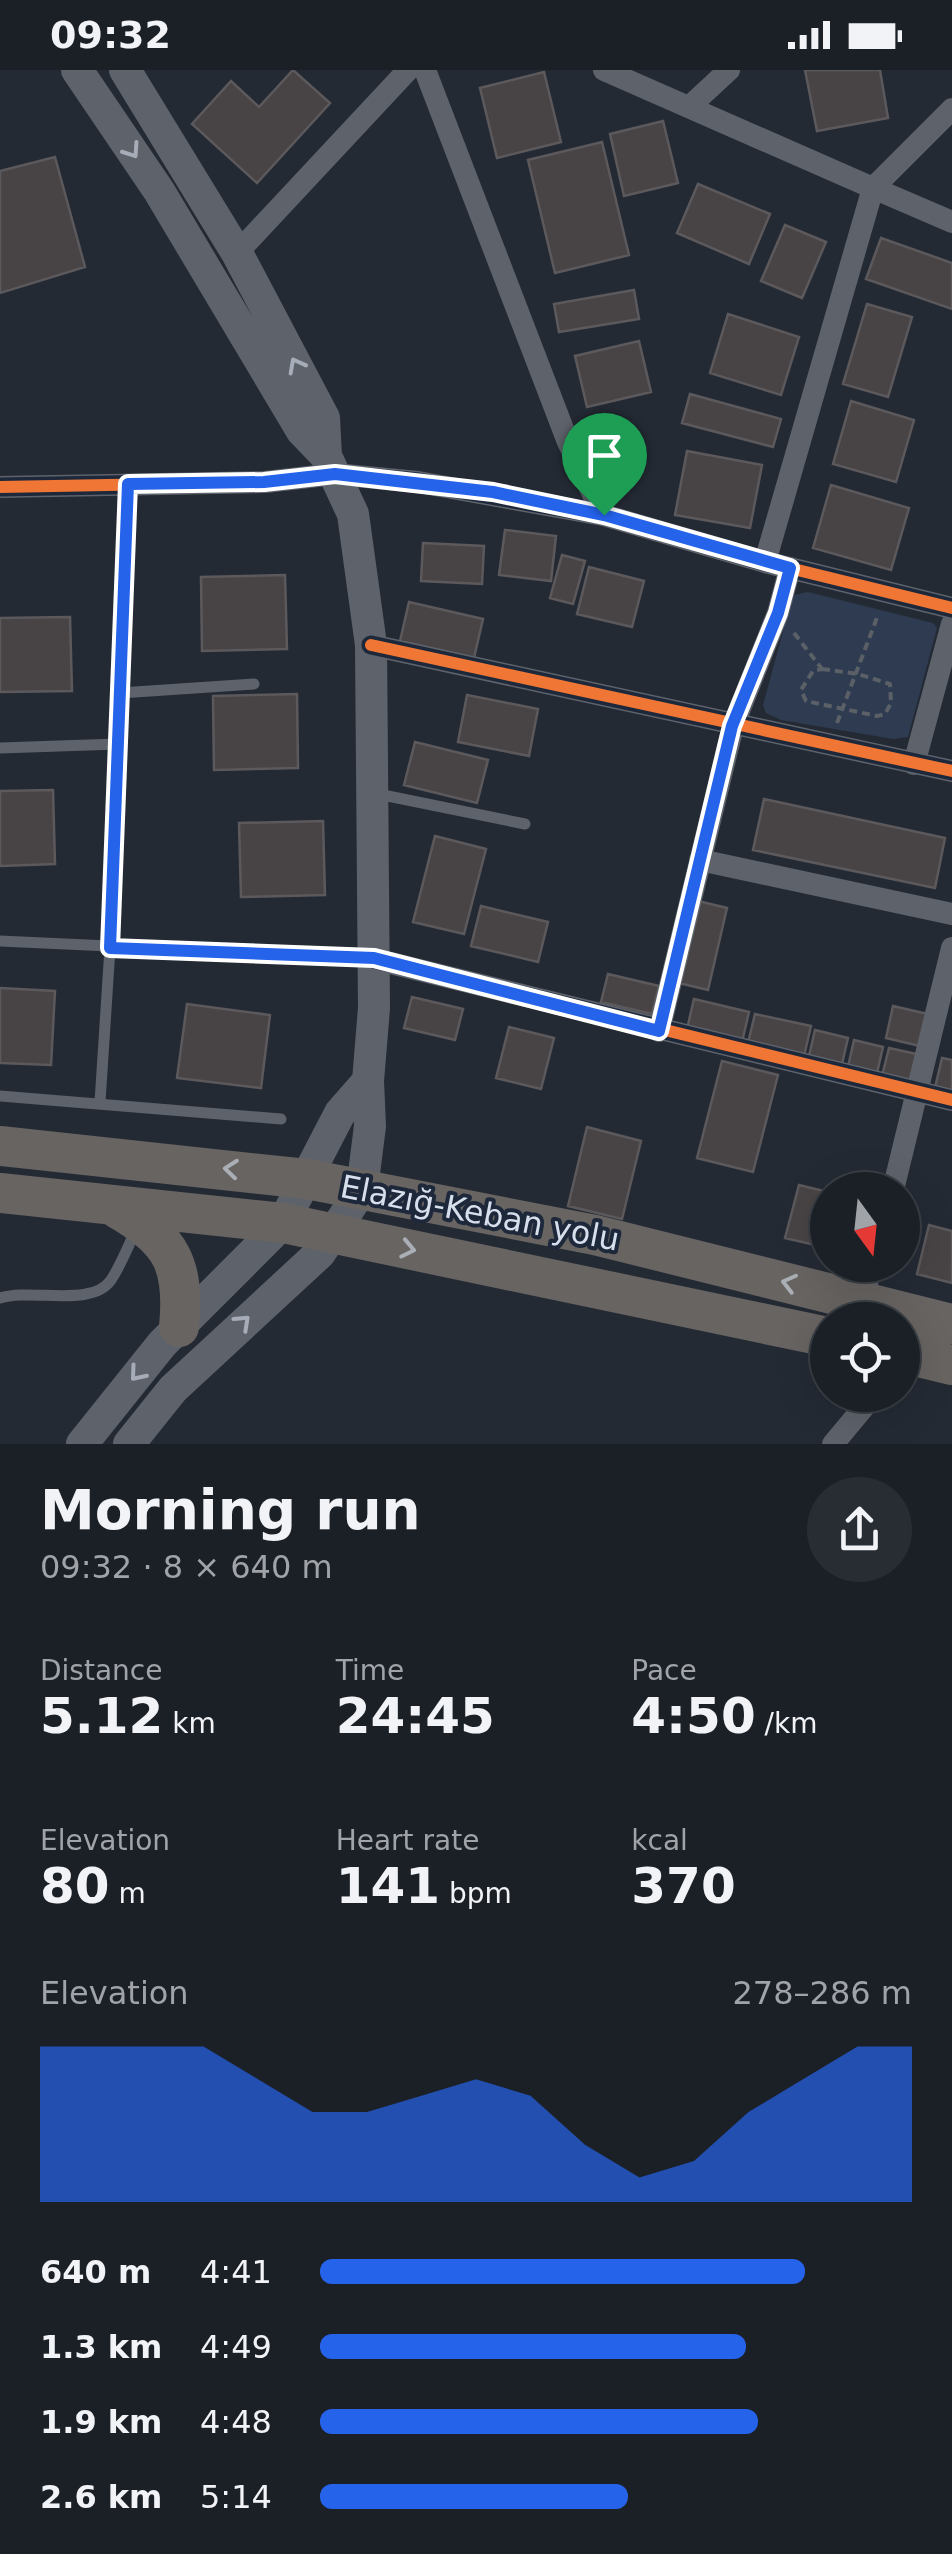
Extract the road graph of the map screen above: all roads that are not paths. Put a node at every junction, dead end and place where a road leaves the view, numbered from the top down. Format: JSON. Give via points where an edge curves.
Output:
{"nodes":[{"id":1,"x":77,"y":70,"type":"edge"},
{"id":2,"x":125,"y":70,"type":"edge"},
{"id":3,"x":408,"y":70,"type":"edge"},
{"id":4,"x":425,"y":70,"type":"edge"},
{"id":5,"x":604,"y":70,"type":"edge"},
{"id":6,"x":729,"y":70,"type":"edge"},
{"id":7,"x":689,"y":107,"type":"junction"},
{"id":8,"x":952,"y":109,"type":"edge"},
{"id":9,"x":873,"y":188,"type":"junction"},
{"id":10,"x":952,"y":222,"type":"edge"},
{"id":11,"x":237,"y":253,"type":"junction"},
{"id":12,"x":330,"y":465,"type":"junction"},
{"id":13,"x":2,"y":482,"type":"edge"},
{"id":14,"x":128,"y":484,"type":"junction"},
{"id":15,"x":604,"y":515,"type":"junction"},
{"id":16,"x":765,"y":562,"type":"junction"},
{"id":17,"x":790,"y":568,"type":"junction"},
{"id":18,"x":952,"y":608,"type":"edge"},
{"id":19,"x":952,"y":624,"type":"edge"},
{"id":20,"x":371,"y":645,"type":"junction"},
{"id":21,"x":254,"y":684,"type":"dead end"},
{"id":22,"x":120,"y":692,"type":"junction"},
{"id":23,"x":732,"y":726,"type":"junction"},
{"id":24,"x":118,"y":744,"type":"junction"},
{"id":25,"x":0,"y":748,"type":"edge"},
{"id":26,"x":914,"y":764,"type":"junction"},
{"id":27,"x":952,"y":771,"type":"edge"},
{"id":28,"x":370,"y":792,"type":"junction"},
{"id":29,"x":525,"y":824,"type":"dead end"},
{"id":30,"x":700,"y":860,"type":"junction"},
{"id":31,"x":952,"y":914,"type":"edge"},
{"id":32,"x":0,"y":941,"type":"edge"},
{"id":33,"x":110,"y":948,"type":"junction"},
{"id":34,"x":952,"y":948,"type":"edge"},
{"id":35,"x":374,"y":958,"type":"junction"},
{"id":36,"x":659,"y":1031,"type":"junction"},
{"id":37,"x":368,"y":1081,"type":"junction"},
{"id":38,"x":919,"y":1093,"type":"junction"},
{"id":39,"x":0,"y":1096,"type":"edge"},
{"id":40,"x":952,"y":1100,"type":"edge"},
{"id":41,"x":100,"y":1102,"type":"junction"},
{"id":42,"x":281,"y":1119,"type":"dead end"},
{"id":43,"x":0,"y":1146,"type":"edge"},
{"id":44,"x":898,"y":1172,"type":"edge"},
{"id":45,"x":307,"y":1179,"type":"junction"},
{"id":46,"x":362,"y":1190,"type":"junction"},
{"id":47,"x":0,"y":1193,"type":"edge"},
{"id":48,"x":125,"y":1214,"type":"junction"},
{"id":49,"x":283,"y":1223,"type":"junction"},
{"id":50,"x":333,"y":1233,"type":"junction"},
{"id":51,"x":867,"y":1283,"type":"edge"},
{"id":52,"x":0,"y":1298,"type":"edge"},
{"id":53,"x":952,"y":1324,"type":"edge"},
{"id":54,"x":179,"y":1327,"type":"junction"},
{"id":55,"x":810,"y":1333,"type":"edge"},
{"id":56,"x":920,"y":1359,"type":"edge"},
{"id":57,"x":952,"y":1365,"type":"edge"},
{"id":58,"x":860,"y":1412,"type":"edge"},
{"id":59,"x":134,"y":1442,"type":"edge"},
{"id":60,"x":68,"y":1444,"type":"edge"},
{"id":61,"x":82,"y":1444,"type":"edge"},
{"id":62,"x":833,"y":1444,"type":"edge"}],
"edges":[{"from":1,"to":12,"type":"main road","one_way":true},
{"from":2,"to":11,"type":"main road"},
{"from":3,"to":11,"type":"street"},
{"from":4,"to":15,"type":"street","via":[[568,442]]},
{"from":5,"to":7,"type":"street"},
{"from":6,"to":7,"type":"street"},
{"from":7,"to":9,"type":"street"},
{"from":8,"to":9,"type":"street"},
{"from":9,"to":10,"type":"street"},
{"from":9,"to":16,"type":"street"},
{"from":12,"to":11,"type":"main road","one_way":true,"via":[[324,418]]},
{"from":12,"to":14,"type":"street","via":[[264,482]]},
{"from":12,"to":15,"type":"street"},
{"from":12,"to":20,"type":"main road","via":[[360,539]]},
{"from":13,"to":14,"type":"street"},
{"from":14,"to":22,"type":"lane"},
{"from":15,"to":16,"type":"street"},
{"from":16,"to":17,"type":"street"},
{"from":17,"to":18,"type":"street"},
{"from":17,"to":23,"type":"street"},
{"from":19,"to":26,"type":"street"},
{"from":20,"to":23,"type":"street"},
{"from":20,"to":28,"type":"main road"},
{"from":21,"to":22,"type":"lane"},
{"from":22,"to":24,"type":"lane"},
{"from":23,"to":26,"type":"street"},
{"from":23,"to":30,"type":"street"},
{"from":24,"to":25,"type":"lane"},
{"from":24,"to":33,"type":"lane"},
{"from":26,"to":27,"type":"street"},
{"from":28,"to":29,"type":"lane"},
{"from":28,"to":35,"type":"main road"},
{"from":30,"to":31,"type":"street"},
{"from":30,"to":36,"type":"street"},
{"from":32,"to":33,"type":"lane"},
{"from":33,"to":35,"type":"lane"},
{"from":33,"to":41,"type":"lane"},
{"from":34,"to":38,"type":"street"},
{"from":35,"to":36,"type":"street"},
{"from":35,"to":37,"type":"main road"},
{"from":36,"to":38,"type":"street"},
{"from":37,"to":45,"type":"main road","via":[[340,1113]]},
{"from":37,"to":46,"type":"main road"},
{"from":38,"to":40,"type":"street"},
{"from":38,"to":44,"type":"street"},
{"from":39,"to":41,"type":"lane"},
{"from":41,"to":42,"type":"lane"},
{"from":45,"to":43,"type":"highway","name":"Elazığ-Keban yolu","one_way":true},
{"from":45,"to":46,"type":"highway","name":"Elazığ-Keban yolu"},
{"from":45,"to":49,"type":"main road"},
{"from":46,"to":50,"type":"main road"},
{"from":51,"to":46,"type":"highway","name":"Elazığ-Keban yolu","one_way":true},
{"from":47,"to":48,"type":"highway","name":"Elazığ-Keban yolu"},
{"from":48,"to":49,"type":"highway","name":"Elazığ-Keban yolu"},
{"from":48,"to":52,"type":"lane","via":[[110,1281],[100,1292]]},
{"from":48,"to":54,"type":"highway","via":[[159,1238],[177,1268]]},
{"from":49,"to":50,"type":"highway","name":"Elazığ-Keban yolu"},
{"from":49,"to":54,"type":"main road"},
{"from":50,"to":55,"type":"highway","name":"Elazığ-Keban yolu","one_way":true},
{"from":59,"to":50,"type":"main road","one_way":true,"via":[[173,1389],[320,1253]]},
{"from":51,"to":53,"type":"highway","name":"Elazığ-Keban yolu"},
{"from":54,"to":61,"type":"main road","one_way":true},
{"from":56,"to":57,"type":"highway"},
{"from":58,"to":62,"type":"street"},
{"from":60,"to":61,"type":"street"}]}
